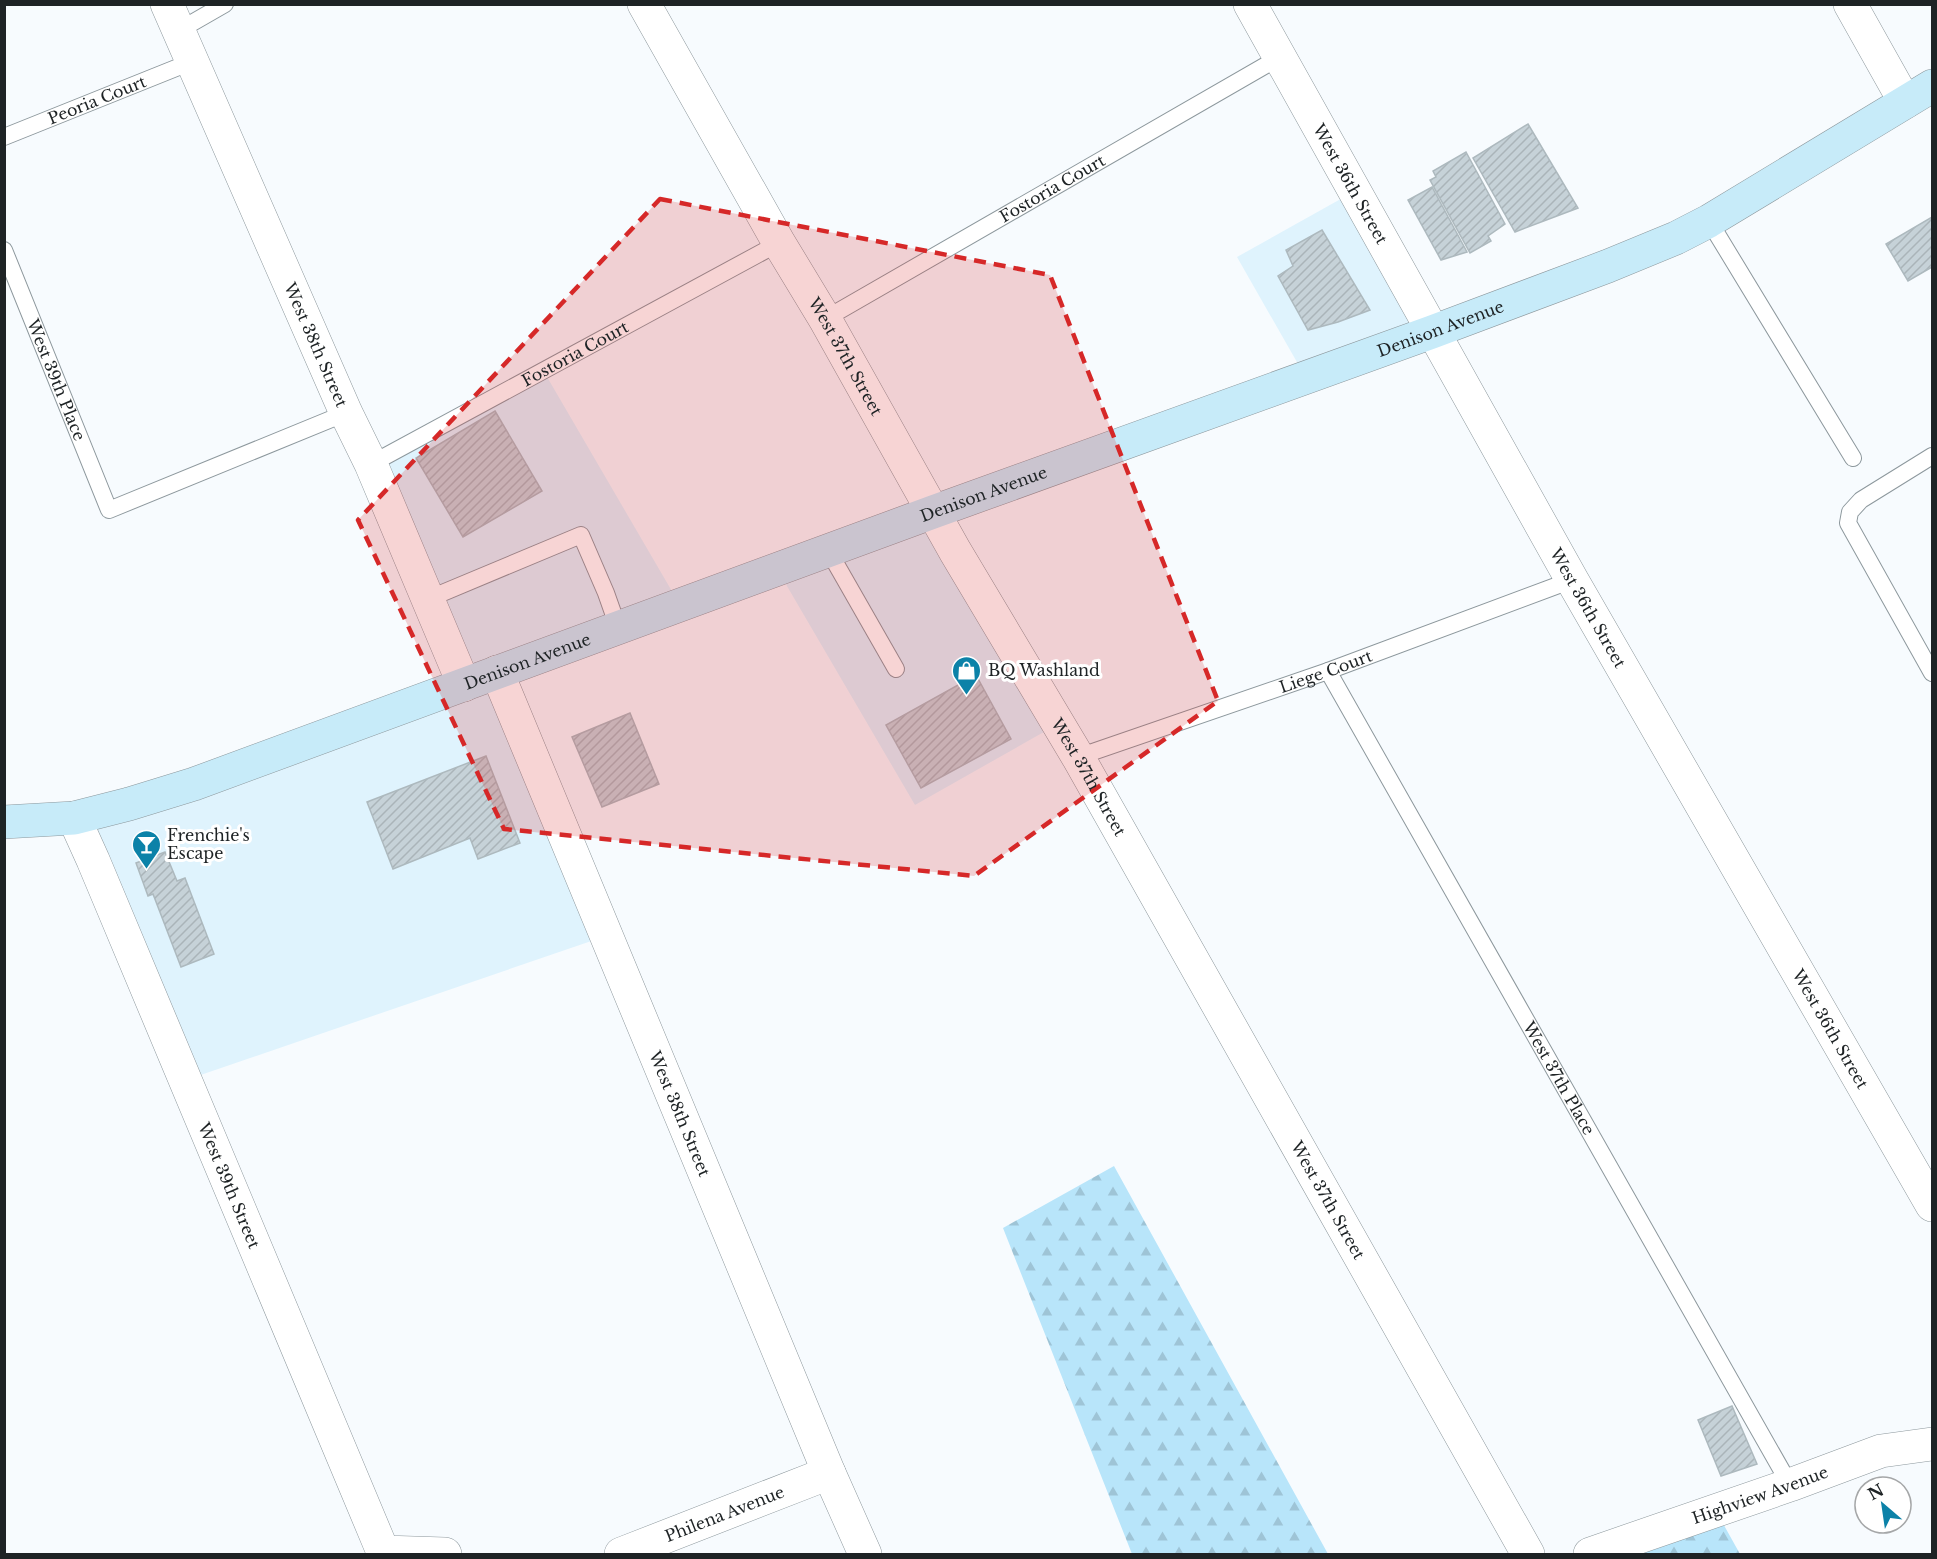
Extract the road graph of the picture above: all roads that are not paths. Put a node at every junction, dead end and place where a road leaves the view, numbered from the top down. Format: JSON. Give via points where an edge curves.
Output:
{"nodes":[{"id":1,"x":225,"y":4,"type":"edge"},
{"id":2,"x":644,"y":4,"type":"edge"},
{"id":3,"x":1250,"y":4,"type":"edge"},
{"id":4,"x":1850,"y":4,"type":"edge"},
{"id":5,"x":172,"y":18,"type":"edge"},
{"id":6,"x":1280,"y":57,"type":"junction"},
{"id":7,"x":191,"y":62,"type":"junction"},
{"id":8,"x":1919,"y":94,"type":"edge"},
{"id":9,"x":4,"y":137,"type":"edge"},
{"id":10,"x":1709,"y":221,"type":"junction"},
{"id":11,"x":779,"y":243,"type":"junction"},
{"id":12,"x":4,"y":249,"type":"edge"},
{"id":13,"x":825,"y":319,"type":"junction"},
{"id":14,"x":1432,"y":332,"type":"junction"},
{"id":15,"x":346,"y":413,"type":"junction"},
{"id":16,"x":1932,"y":456,"type":"edge"},
{"id":17,"x":1853,"y":458,"type":"dead end"},
{"id":18,"x":370,"y":464,"type":"junction"},
{"id":19,"x":933,"y":512,"type":"junction"},
{"id":20,"x":828,"y":550,"type":"junction"},
{"id":21,"x":1572,"y":580,"type":"junction"},
{"id":22,"x":428,"y":600,"type":"junction"},
{"id":23,"x":618,"y":627,"type":"junction"},
{"id":24,"x":896,"y":669,"type":"dead end"},
{"id":25,"x":1328,"y":670,"type":"junction"},
{"id":26,"x":497,"y":672,"type":"junction"},
{"id":27,"x":1932,"y":673,"type":"edge"},
{"id":28,"x":464,"y":685,"type":"junction"},
{"id":29,"x":1078,"y":758,"type":"junction"},
{"id":30,"x":74,"y":818,"type":"junction"},
{"id":31,"x":4,"y":822,"type":"edge"},
{"id":32,"x":1932,"y":1205,"type":"edge"},
{"id":33,"x":1932,"y":1444,"type":"edge"},
{"id":34,"x":829,"y":1473,"type":"junction"},
{"id":35,"x":1790,"y":1485,"type":"junction"},
{"id":36,"x":444,"y":1554,"type":"edge"},
{"id":37,"x":621,"y":1554,"type":"edge"},
{"id":38,"x":866,"y":1554,"type":"edge"},
{"id":39,"x":1528,"y":1554,"type":"edge"},
{"id":40,"x":1590,"y":1554,"type":"edge"}],
"edges":[{"from":1,"to":5,"type":"lane"},
{"from":2,"to":11,"type":"street","name":"West 37th Street"},
{"from":3,"to":6,"type":"street","name":"West 36th Street"},
{"from":4,"to":8,"type":"street"},
{"from":5,"to":7,"type":"street","name":"West 38th Street"},
{"from":6,"to":13,"type":"lane","name":"Fostoria Court"},
{"from":6,"to":14,"type":"street","name":"West 36th Street"},
{"from":7,"to":9,"type":"lane","name":"Peoria Court"},
{"from":7,"to":15,"type":"street","name":"West 38th Street"},
{"from":8,"to":10,"type":"main road","name":"Denison Avenue"},
{"from":10,"to":14,"type":"main road","name":"Denison Avenue","via":[[1608,266]]},
{"from":10,"to":17,"type":"lane"},
{"from":11,"to":13,"type":"street","name":"West 37th Street"},
{"from":11,"to":18,"type":"lane","name":"Fostoria Court"},
{"from":12,"to":15,"type":"lane","name":"West 39th Place","via":[[109,510]]},
{"from":13,"to":19,"type":"street","name":"West 37th Street"},
{"from":14,"to":19,"type":"main road","name":"Denison Avenue"},
{"from":14,"to":21,"type":"street","name":"West 36th Street"},
{"from":15,"to":18,"type":"street","name":"West 38th Street"},
{"from":16,"to":27,"type":"lane","via":[[1861,500],[1850,512],[1848,523]]},
{"from":18,"to":22,"type":"street","name":"West 38th Street"},
{"from":19,"to":20,"type":"main road","name":"Denison Avenue"},
{"from":19,"to":29,"type":"street","name":"West 37th Street"},
{"from":20,"to":23,"type":"main road","name":"Denison Avenue"},
{"from":20,"to":24,"type":"lane"},
{"from":21,"to":25,"type":"lane","name":"Liege Court"},
{"from":21,"to":32,"type":"street","name":"West 36th Street"},
{"from":22,"to":23,"type":"lane","via":[[581,535]]},
{"from":22,"to":28,"type":"street","name":"West 38th Street"},
{"from":23,"to":26,"type":"main road","name":"Denison Avenue"},
{"from":25,"to":29,"type":"lane","name":"Liege Court"},
{"from":25,"to":35,"type":"lane","name":"West 37th Place"},
{"from":26,"to":28,"type":"main road","name":"Denison Avenue"},
{"from":26,"to":34,"type":"street","name":"West 38th Street"},
{"from":28,"to":30,"type":"main road","name":"Denison Avenue","via":[[194,784]]},
{"from":29,"to":39,"type":"street","name":"West 37th Street"},
{"from":30,"to":31,"type":"main road","name":"Denison Avenue"},
{"from":30,"to":36,"type":"street","name":"West 39th Street","via":[[383,1552]]},
{"from":33,"to":35,"type":"street","name":"Highview Avenue","via":[[1881,1451]]},
{"from":34,"to":37,"type":"street","name":"Philena Avenue"},
{"from":34,"to":38,"type":"street","name":"West 38th Street"},
{"from":35,"to":40,"type":"street","name":"Highview Avenue"}]}
